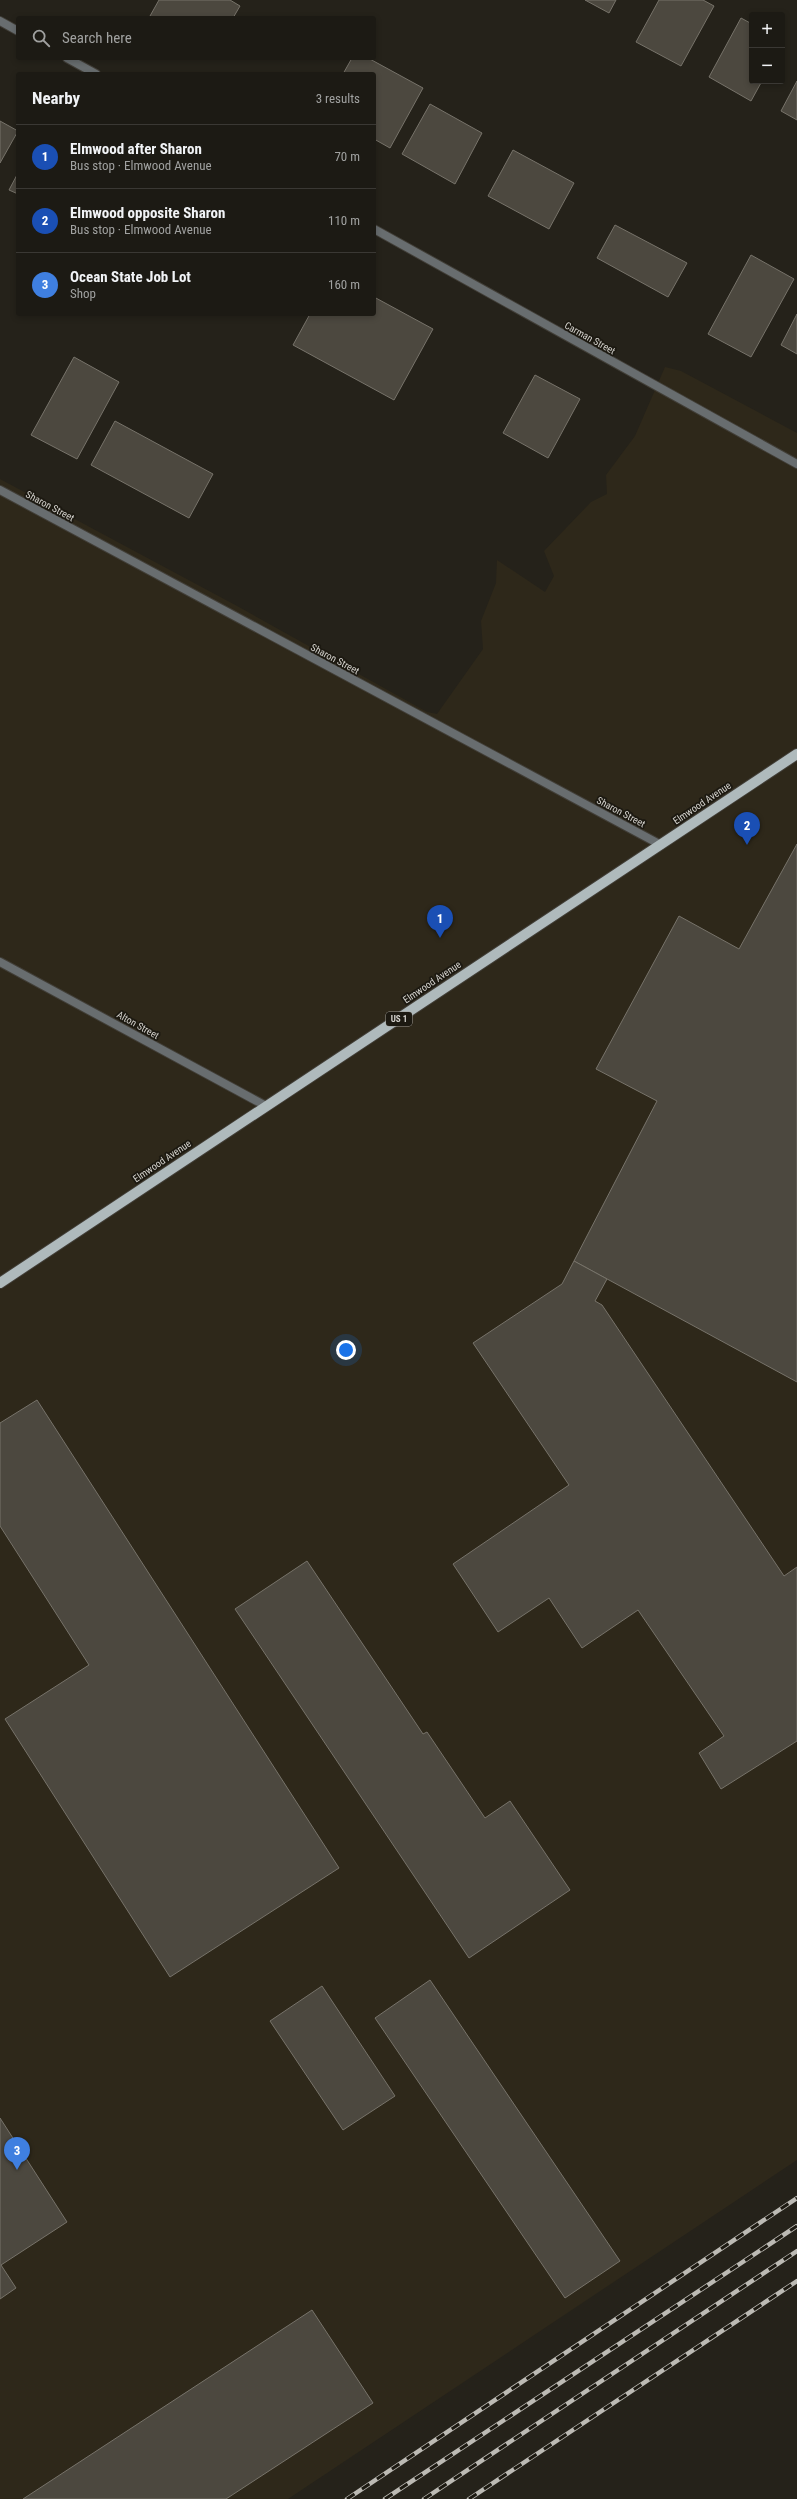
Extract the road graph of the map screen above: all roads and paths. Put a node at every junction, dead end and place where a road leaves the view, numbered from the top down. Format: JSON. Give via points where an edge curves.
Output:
{"nodes":[{"id":1,"x":0,"y":21,"type":"edge"},
{"id":2,"x":16,"y":30,"type":"edge"},
{"id":3,"x":71,"y":60,"type":"edge"},
{"id":4,"x":92,"y":72,"type":"edge"},
{"id":5,"x":376,"y":230,"type":"edge"},
{"id":6,"x":797,"y":464,"type":"edge"},
{"id":7,"x":0,"y":490,"type":"edge"},
{"id":8,"x":797,"y":754,"type":"edge"},
{"id":9,"x":661,"y":845,"type":"junction"},
{"id":10,"x":0,"y":962,"type":"edge"},
{"id":11,"x":266,"y":1106,"type":"junction"},
{"id":12,"x":0,"y":1283,"type":"edge"}],
"edges":[{"from":1,"to":2,"type":"street"},
{"from":3,"to":4,"type":"street"},
{"from":5,"to":6,"type":"street","name":"Carman Street"},
{"from":7,"to":9,"type":"street","name":"Sharon Street"},
{"from":8,"to":9,"type":"main road","name":"Elmwood Avenue","number":"US 1"},
{"from":9,"to":11,"type":"main road","name":"Elmwood Avenue","number":"US 1"},
{"from":10,"to":11,"type":"street","name":"Alton Street"},
{"from":11,"to":12,"type":"main road","name":"Elmwood Avenue","number":"US 1"}]}
